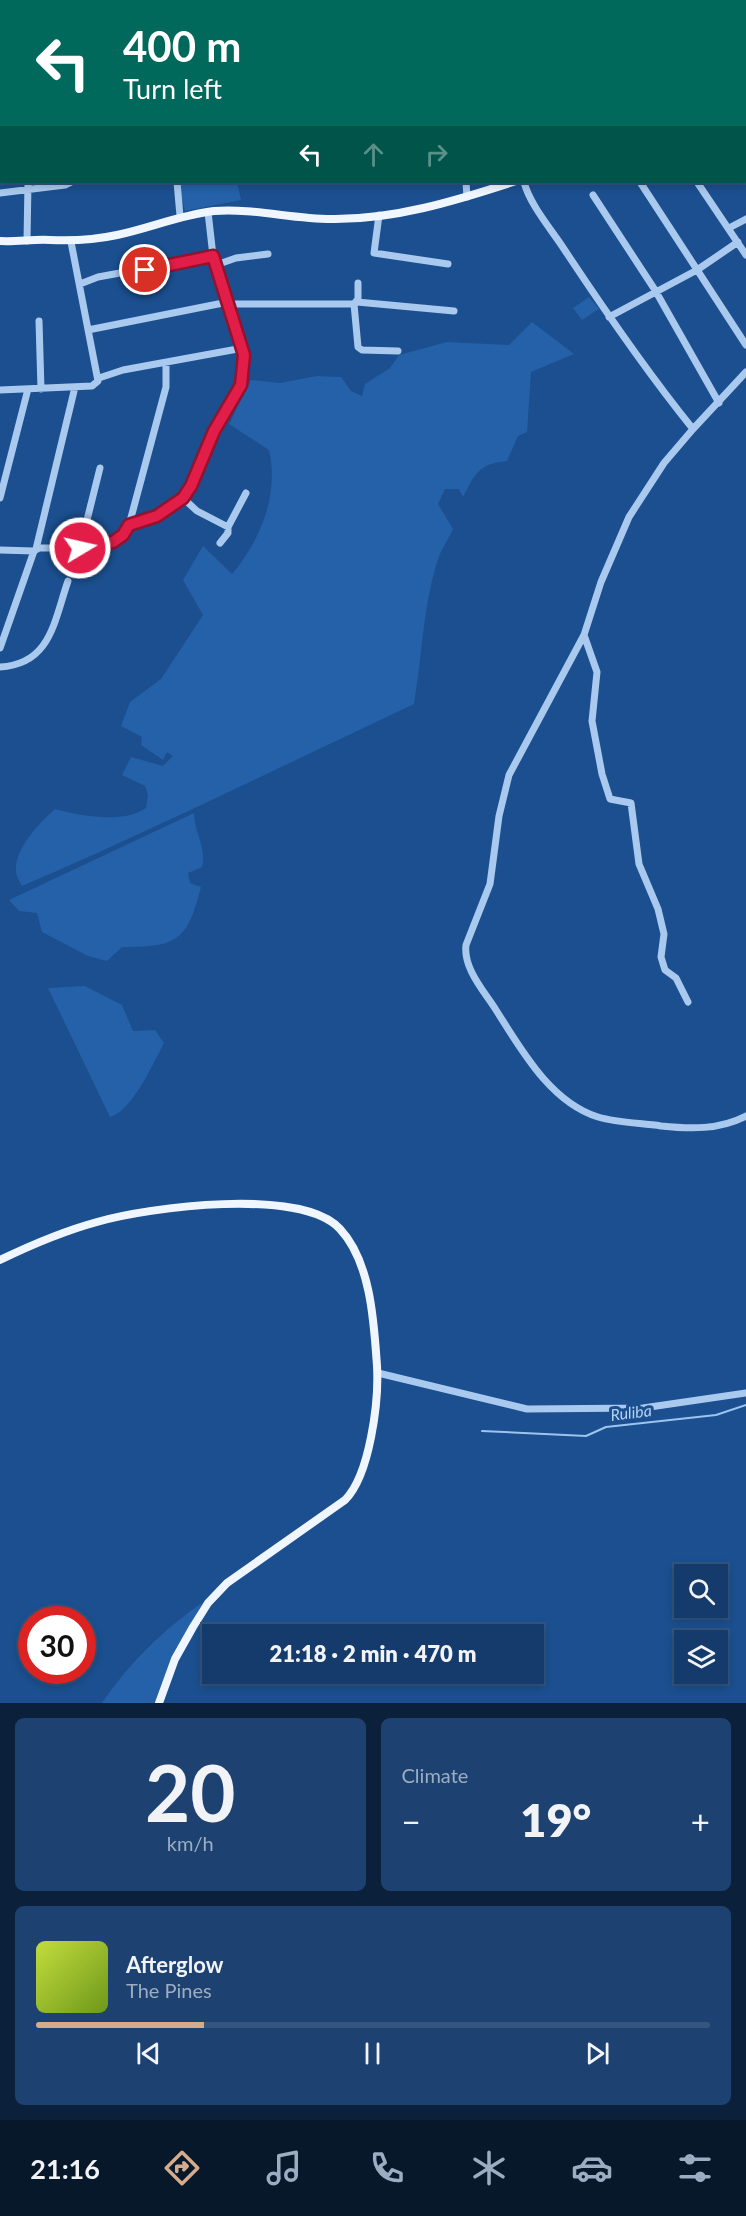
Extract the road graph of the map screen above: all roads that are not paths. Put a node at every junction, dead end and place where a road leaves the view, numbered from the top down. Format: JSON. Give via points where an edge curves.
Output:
{"nodes":[{"id":1,"x":27,"y":183,"type":"edge"},
{"id":2,"x":69,"y":183,"type":"edge"},
{"id":3,"x":177,"y":183,"type":"edge"},
{"id":4,"x":466,"y":183,"type":"edge"},
{"id":5,"x":510,"y":183,"type":"edge"},
{"id":6,"x":525,"y":183,"type":"edge"},
{"id":7,"x":641,"y":183,"type":"edge"},
{"id":8,"x":698,"y":183,"type":"edge"},
{"id":9,"x":28,"y":191,"type":"junction"},
{"id":10,"x":0,"y":193,"type":"edge"},
{"id":11,"x":593,"y":195,"type":"dead end"},
{"id":12,"x":467,"y":197,"type":"junction"},
{"id":13,"x":207,"y":212,"type":"junction"},
{"id":14,"x":180,"y":216,"type":"junction"},
{"id":15,"x":379,"y":216,"type":"junction"},
{"id":16,"x":746,"y":219,"type":"edge"},
{"id":17,"x":729,"y":228,"type":"junction"},
{"id":18,"x":0,"y":241,"type":"edge"},
{"id":19,"x":27,"y":241,"type":"junction"},
{"id":20,"x":71,"y":242,"type":"junction"},
{"id":21,"x":738,"y":242,"type":"junction"},
{"id":22,"x":268,"y":254,"type":"dead end"},
{"id":23,"x":746,"y":255,"type":"edge"},
{"id":24,"x":213,"y":256,"type":"junction"},
{"id":25,"x":448,"y":264,"type":"dead end"},
{"id":26,"x":216,"y":265,"type":"junction"},
{"id":27,"x":697,"y":270,"type":"junction"},
{"id":28,"x":358,"y":283,"type":"dead end"},
{"id":29,"x":80,"y":284,"type":"junction"},
{"id":30,"x":655,"y":290,"type":"junction"},
{"id":31,"x":228,"y":303,"type":"junction"},
{"id":32,"x":356,"y":303,"type":"junction"},
{"id":33,"x":454,"y":310,"type":"dead end"},
{"id":34,"x":609,"y":317,"type":"junction"},
{"id":35,"x":39,"y":321,"type":"dead end"},
{"id":36,"x":88,"y":330,"type":"junction"},
{"id":37,"x":746,"y":345,"type":"edge"},
{"id":38,"x":243,"y":348,"type":"junction"},
{"id":39,"x":398,"y":351,"type":"dead end"},
{"id":40,"x":166,"y":363,"type":"junction"},
{"id":41,"x":746,"y":372,"type":"edge"},
{"id":42,"x":99,"y":378,"type":"junction"},
{"id":43,"x":75,"y":387,"type":"junction"},
{"id":44,"x":28,"y":389,"type":"junction"},
{"id":45,"x":41,"y":389,"type":"junction"},
{"id":46,"x":0,"y":390,"type":"edge"},
{"id":47,"x":719,"y":403,"type":"junction"},
{"id":48,"x":693,"y":429,"type":"junction"},
{"id":49,"x":100,"y":468,"type":"dead end"},
{"id":50,"x":246,"y":493,"type":"dead end"},
{"id":51,"x":0,"y":498,"type":"edge"},
{"id":52,"x":183,"y":498,"type":"junction"},
{"id":53,"x":129,"y":525,"type":"junction"},
{"id":54,"x":228,"y":527,"type":"junction"},
{"id":55,"x":220,"y":543,"type":"dead end"},
{"id":56,"x":80,"y":548,"type":"junction"},
{"id":57,"x":0,"y":550,"type":"edge"},
{"id":58,"x":35,"y":550,"type":"junction"},
{"id":59,"x":68,"y":581,"type":"dead end"},
{"id":60,"x":584,"y":635,"type":"junction"},
{"id":61,"x":0,"y":648,"type":"edge"},
{"id":62,"x":0,"y":667,"type":"edge"},
{"id":63,"x":688,"y":1002,"type":"dead end"},
{"id":64,"x":746,"y":1116,"type":"edge"},
{"id":65,"x":0,"y":1260,"type":"edge"},
{"id":66,"x":378,"y":1373,"type":"junction"},
{"id":67,"x":746,"y":1393,"type":"edge"},
{"id":68,"x":159,"y":1703,"type":"edge"}],
"edges":[{"from":1,"to":9,"type":"street"},
{"from":2,"to":9,"type":"street"},
{"from":3,"to":14,"type":"street"},
{"from":4,"to":12,"type":"street"},
{"from":5,"to":12,"type":"main road"},
{"from":6,"to":34,"type":"street"},
{"from":7,"to":27,"type":"street"},
{"from":8,"to":17,"type":"street"},
{"from":9,"to":10,"type":"street"},
{"from":9,"to":19,"type":"street"},
{"from":11,"to":30,"type":"street"},
{"from":12,"to":15,"type":"main road"},
{"from":13,"to":14,"type":"main road"},
{"from":13,"to":15,"type":"main road","via":[[330,219]]},
{"from":13,"to":24,"type":"street"},
{"from":14,"to":20,"type":"main road","via":[[118,235]]},
{"from":15,"to":25,"type":"street","via":[[374,253]]},
{"from":16,"to":17,"type":"street"},
{"from":17,"to":21,"type":"street"},
{"from":18,"to":19,"type":"main road"},
{"from":19,"to":20,"type":"main road"},
{"from":20,"to":29,"type":"street"},
{"from":21,"to":23,"type":"street"},
{"from":21,"to":27,"type":"street"},
{"from":22,"to":26,"type":"street"},
{"from":24,"to":26,"type":"street"},
{"from":24,"to":29,"type":"street","via":[[98,277]]},
{"from":26,"to":31,"type":"street"},
{"from":27,"to":30,"type":"street"},
{"from":27,"to":37,"type":"street"},
{"from":28,"to":32,"type":"street"},
{"from":29,"to":36,"type":"street"},
{"from":30,"to":34,"type":"street"},
{"from":30,"to":47,"type":"street"},
{"from":31,"to":32,"type":"street"},
{"from":31,"to":36,"type":"street"},
{"from":31,"to":38,"type":"street"},
{"from":32,"to":33,"type":"street"},
{"from":32,"to":39,"type":"street","via":[[358,347]]},
{"from":34,"to":48,"type":"street"},
{"from":35,"to":45,"type":"street"},
{"from":36,"to":42,"type":"street"},
{"from":38,"to":40,"type":"street"},
{"from":38,"to":52,"type":"street","via":[[241,385],[214,431]]},
{"from":40,"to":42,"type":"street"},
{"from":40,"to":53,"type":"street","via":[[166,387]]},
{"from":41,"to":47,"type":"street"},
{"from":42,"to":43,"type":"street","via":[[93,386]]},
{"from":43,"to":45,"type":"street"},
{"from":43,"to":58,"type":"street"},
{"from":44,"to":45,"type":"street"},
{"from":44,"to":46,"type":"street"},
{"from":44,"to":51,"type":"street"},
{"from":47,"to":48,"type":"street"},
{"from":48,"to":60,"type":"street","via":[[664,463],[629,517],[601,582]]},
{"from":49,"to":56,"type":"street"},
{"from":50,"to":54,"type":"street"},
{"from":52,"to":53,"type":"street","via":[[157,516]]},
{"from":52,"to":54,"type":"street"},
{"from":53,"to":56,"type":"street","via":[[123,535],[106,545]]},
{"from":54,"to":55,"type":"street"},
{"from":56,"to":58,"type":"street"},
{"from":57,"to":58,"type":"street"},
{"from":58,"to":61,"type":"street"},
{"from":59,"to":62,"type":"street","via":[[41,650],[27,661]]},
{"from":60,"to":63,"type":"street","via":[[597,672],[592,721],[602,774],[610,799],[631,803],[639,864],[664,934],[661,957],[665,970],[676,978]]},
{"from":60,"to":64,"type":"street","via":[[507,782],[490,884],[466,945],[467,962],[532,1064],[576,1106],[598,1117],[684,1128],[729,1123]]},
{"from":65,"to":66,"type":"main road","via":[[96,1222],[141,1212],[266,1204],[312,1212],[339,1227],[361,1263],[370,1298]]},
{"from":66,"to":67,"type":"street","via":[[527,1409],[643,1408]]},
{"from":66,"to":68,"type":"main road","via":[[368,1456],[353,1493],[227,1583],[193,1627],[175,1659]]}]}
